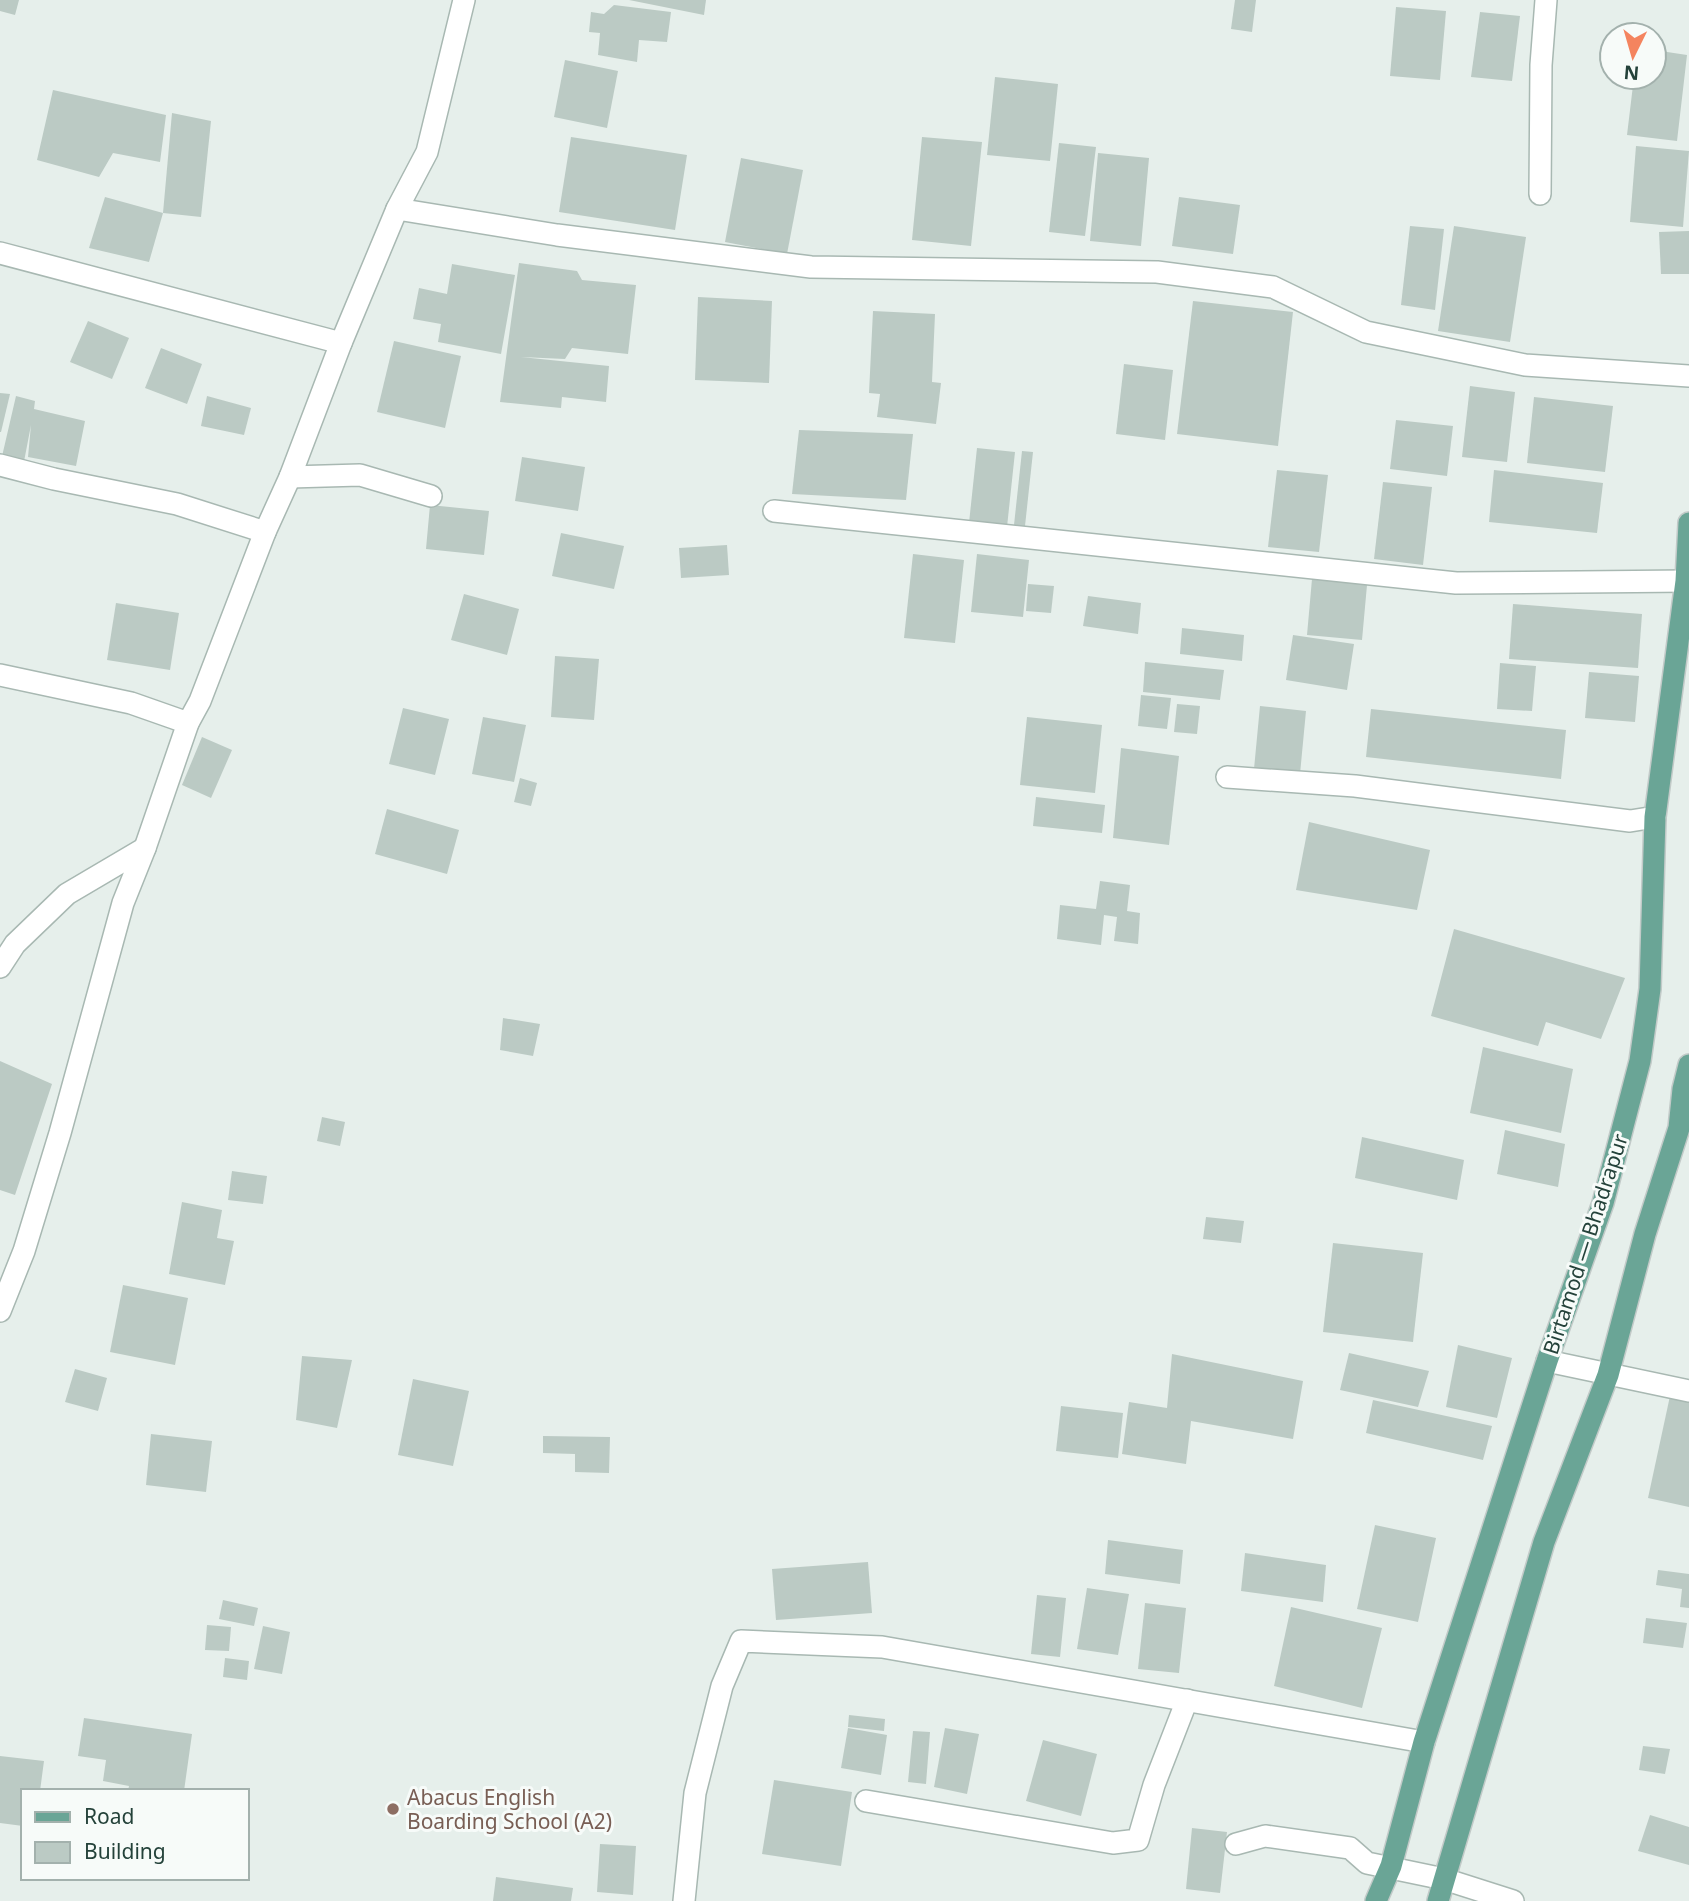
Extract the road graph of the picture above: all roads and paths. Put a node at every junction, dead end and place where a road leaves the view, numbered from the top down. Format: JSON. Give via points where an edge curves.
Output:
{"nodes":[{"id":1,"x":464,"y":0,"type":"edge"},
{"id":2,"x":1546,"y":0,"type":"edge"},
{"id":3,"x":1540,"y":194,"type":"dead end"},
{"id":4,"x":397,"y":209,"type":"junction"},
{"id":5,"x":0,"y":253,"type":"edge"},
{"id":6,"x":341,"y":343,"type":"junction"},
{"id":7,"x":1689,"y":376,"type":"edge"},
{"id":8,"x":0,"y":465,"type":"edge"},
{"id":9,"x":290,"y":477,"type":"junction"},
{"id":10,"x":431,"y":496,"type":"dead end"},
{"id":11,"x":774,"y":512,"type":"dead end"},
{"id":12,"x":1689,"y":523,"type":"edge"},
{"id":13,"x":265,"y":532,"type":"junction"},
{"id":14,"x":1688,"y":581,"type":"edge"},
{"id":15,"x":0,"y":675,"type":"edge"},
{"id":16,"x":188,"y":723,"type":"junction"},
{"id":17,"x":1227,"y":777,"type":"dead end"},
{"id":18,"x":1655,"y":817,"type":"junction"},
{"id":19,"x":145,"y":848,"type":"junction"},
{"id":20,"x":8,"y":942,"type":"edge"},
{"id":21,"x":0,"y":968,"type":"edge"},
{"id":22,"x":1689,"y":1065,"type":"edge"},
{"id":23,"x":1686,"y":1089,"type":"edge"},
{"id":24,"x":0,"y":1311,"type":"edge"},
{"id":25,"x":1547,"y":1361,"type":"junction"},
{"id":26,"x":1608,"y":1376,"type":"junction"},
{"id":27,"x":1689,"y":1391,"type":"edge"},
{"id":28,"x":1187,"y":1700,"type":"junction"},
{"id":29,"x":1424,"y":1742,"type":"junction"},
{"id":30,"x":866,"y":1801,"type":"dead end"},
{"id":31,"x":1236,"y":1844,"type":"dead end"},
{"id":32,"x":1391,"y":1867,"type":"junction"},
{"id":33,"x":1444,"y":1879,"type":"junction"},
{"id":34,"x":684,"y":1901,"type":"edge"},
{"id":35,"x":1376,"y":1901,"type":"edge"},
{"id":36,"x":1438,"y":1901,"type":"edge"},
{"id":37,"x":1513,"y":1901,"type":"edge"}],
"edges":[{"from":1,"to":4,"type":"street","via":[[426,152]]},
{"from":2,"to":3,"type":"street"},
{"from":4,"to":6,"type":"street"},
{"from":4,"to":7,"type":"street","via":[[557,235],[811,267],[1157,272],[1247,283],[1273,287],[1366,332],[1498,360]]},
{"from":5,"to":6,"type":"street"},
{"from":6,"to":9,"type":"street"},
{"from":8,"to":13,"type":"street","via":[[177,504]]},
{"from":9,"to":10,"type":"street","via":[[360,475]]},
{"from":9,"to":13,"type":"street"},
{"from":11,"to":14,"type":"street","via":[[1456,583]]},
{"from":12,"to":14,"type":"main road","name":"Birtamod — Bhadrapur"},
{"from":13,"to":16,"type":"street"},
{"from":14,"to":18,"type":"main road","name":"Birtamod — Bhadrapur"},
{"from":15,"to":16,"type":"street","via":[[131,704]]},
{"from":16,"to":19,"type":"street"},
{"from":17,"to":18,"type":"street","via":[[1355,786],[1630,821]]},
{"from":18,"to":25,"type":"main road","name":"Birtamod — Bhadrapur","via":[[1650,989],[1640,1061],[1603,1203]]},
{"from":19,"to":20,"type":"street","via":[[67,894]]},
{"from":19,"to":24,"type":"street","via":[[123,903],[24,1251]]},
{"from":20,"to":21,"type":"street"},
{"from":22,"to":23,"type":"main road"},
{"from":23,"to":26,"type":"main road"},
{"from":25,"to":26,"type":"street"},
{"from":25,"to":29,"type":"main road","name":"Birtamod — Bhadrapur"},
{"from":26,"to":27,"type":"street"},
{"from":26,"to":33,"type":"main road","via":[[1544,1542]]},
{"from":28,"to":29,"type":"street"},
{"from":28,"to":30,"type":"street","via":[[1138,1840],[1113,1843]]},
{"from":28,"to":34,"type":"street","via":[[882,1647],[741,1641],[722,1686],[695,1793]]},
{"from":29,"to":32,"type":"main road","name":"Birtamod — Bhadrapur"},
{"from":31,"to":32,"type":"street","via":[[1265,1836],[1350,1848],[1367,1863]]},
{"from":32,"to":33,"type":"street"},
{"from":32,"to":35,"type":"main road","name":"Birtamod — Bhadrapur"},
{"from":33,"to":36,"type":"main road"},
{"from":33,"to":37,"type":"street"}]}
